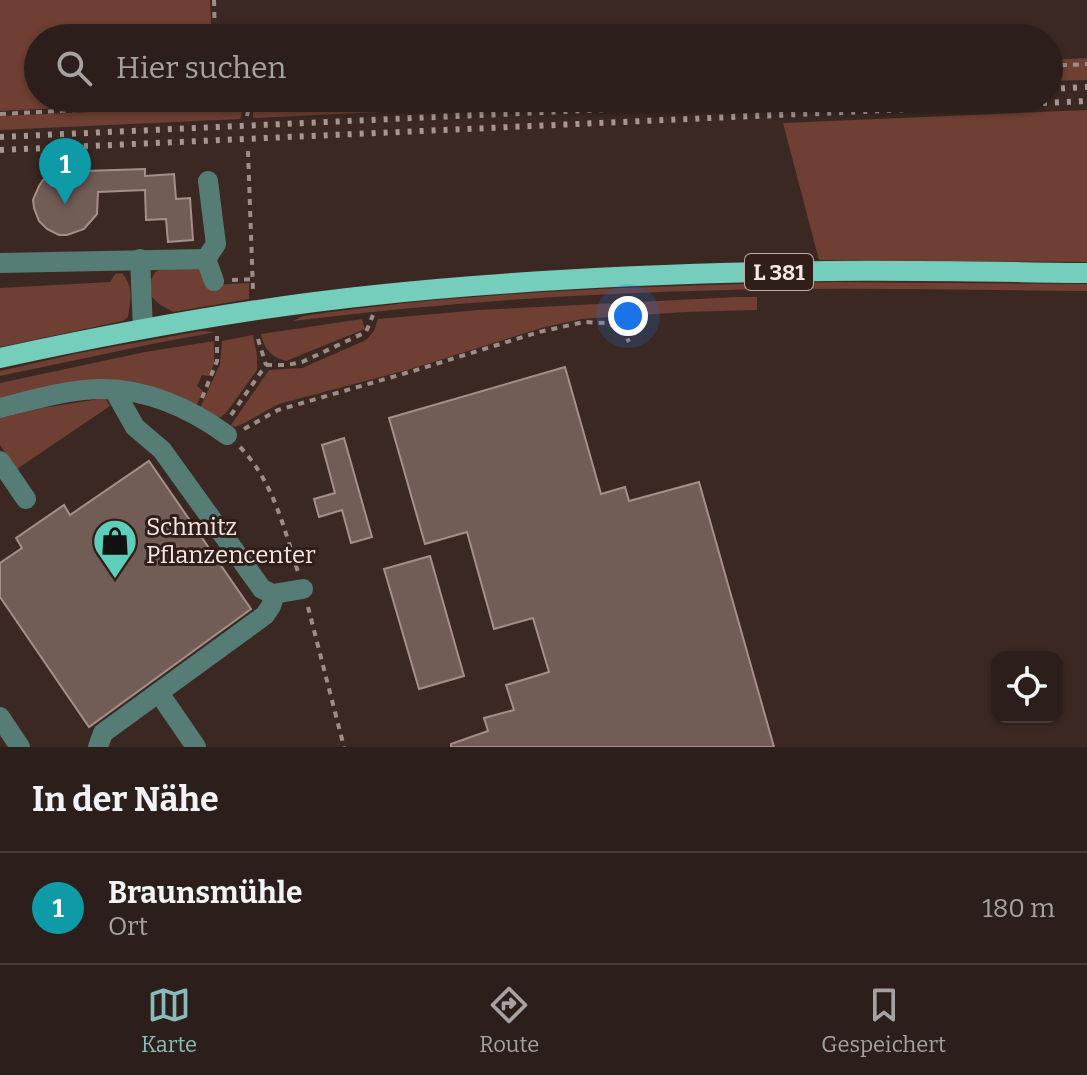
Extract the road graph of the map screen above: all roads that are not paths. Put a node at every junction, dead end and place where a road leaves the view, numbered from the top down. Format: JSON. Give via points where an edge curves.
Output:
{"nodes":[{"id":1,"x":208,"y":181,"type":"dead end"},
{"id":2,"x":140,"y":259,"type":"junction"},
{"id":3,"x":206,"y":259,"type":"junction"},
{"id":4,"x":0,"y":263,"type":"edge"},
{"id":5,"x":1087,"y":273,"type":"edge"},
{"id":6,"x":214,"y":281,"type":"dead end"},
{"id":7,"x":143,"y":329,"type":"junction"},
{"id":8,"x":0,"y":358,"type":"edge"},
{"id":9,"x":114,"y":390,"type":"junction"},
{"id":10,"x":0,"y":408,"type":"edge"},
{"id":11,"x":223,"y":432,"type":"road end"},
{"id":12,"x":0,"y":461,"type":"edge"},
{"id":13,"x":26,"y":499,"type":"dead end"},
{"id":14,"x":303,"y":589,"type":"dead end"},
{"id":15,"x":275,"y":594,"type":"junction"},
{"id":16,"x":159,"y":693,"type":"junction"},
{"id":17,"x":0,"y":717,"type":"edge"},
{"id":18,"x":20,"y":747,"type":"edge"},
{"id":19,"x":98,"y":747,"type":"edge"},
{"id":20,"x":196,"y":747,"type":"edge"}],
"edges":[{"from":1,"to":3,"type":"lane","via":[[216,244]]},
{"from":2,"to":3,"type":"lane"},
{"from":2,"to":4,"type":"lane"},
{"from":2,"to":7,"type":"lane"},
{"from":3,"to":6,"type":"lane"},
{"from":5,"to":7,"type":"main road","number":"L 381","via":[[830,271],[584,279],[375,295]]},
{"from":7,"to":8,"type":"main road","number":"L 381"},
{"from":9,"to":10,"type":"lane","via":[[78,391]]},
{"from":9,"to":11,"type":"lane","via":[[196,414]]},
{"from":9,"to":15,"type":"lane","via":[[135,427],[162,450],[259,585]]},
{"from":12,"to":13,"type":"lane"},
{"from":14,"to":15,"type":"lane"},
{"from":15,"to":16,"type":"lane","via":[[265,615]]},
{"from":16,"to":19,"type":"lane","via":[[103,733]]},
{"from":16,"to":20,"type":"lane"},
{"from":17,"to":18,"type":"lane"}]}
